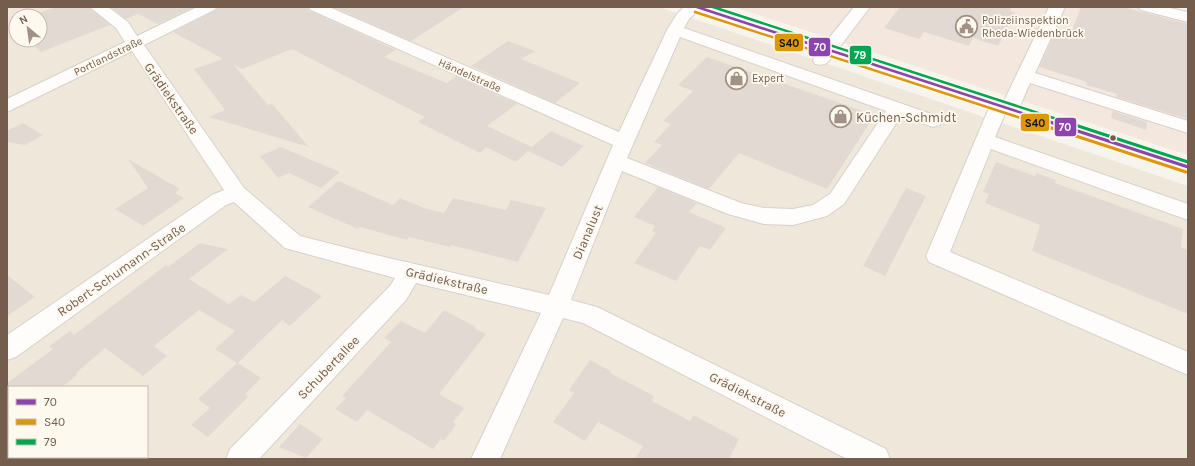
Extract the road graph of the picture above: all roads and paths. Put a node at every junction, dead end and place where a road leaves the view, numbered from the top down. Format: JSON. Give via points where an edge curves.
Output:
{"nodes":[{"id":1,"x":98,"y":7,"type":"edge"},
{"id":2,"x":208,"y":7,"type":"edge"},
{"id":3,"x":316,"y":7,"type":"edge"},
{"id":4,"x":693,"y":7,"type":"edge"},
{"id":5,"x":696,"y":7,"type":"edge"},
{"id":6,"x":862,"y":7,"type":"edge"},
{"id":7,"x":1057,"y":7,"type":"edge"},
{"id":8,"x":1146,"y":7,"type":"edge"},
{"id":9,"x":1188,"y":17,"type":"edge"},
{"id":10,"x":675,"y":30,"type":"junction"},
{"id":11,"x":134,"y":43,"type":"junction"},
{"id":12,"x":829,"y":50,"type":"junction"},
{"id":13,"x":1025,"y":76,"type":"junction"},
{"id":14,"x":809,"y":77,"type":"junction"},
{"id":15,"x":7,"y":106,"type":"edge"},
{"id":16,"x":1004,"y":107,"type":"junction"},
{"id":17,"x":897,"y":108,"type":"junction"},
{"id":18,"x":933,"y":121,"type":"dead end"},
{"id":19,"x":1188,"y":127,"type":"edge"},
{"id":20,"x":985,"y":140,"type":"junction"},
{"id":21,"x":620,"y":152,"type":"junction"},
{"id":22,"x":1188,"y":167,"type":"edge"},
{"id":23,"x":237,"y":193,"type":"junction"},
{"id":24,"x":1188,"y":212,"type":"edge"},
{"id":25,"x":410,"y":272,"type":"junction"},
{"id":26,"x":556,"y":306,"type":"junction"},
{"id":27,"x":7,"y":349,"type":"edge"},
{"id":28,"x":1188,"y":364,"type":"edge"},
{"id":29,"x":240,"y":459,"type":"edge"},
{"id":30,"x":485,"y":459,"type":"edge"},
{"id":31,"x":876,"y":459,"type":"edge"}],
"edges":[{"from":1,"to":11,"type":"street","name":"Grädiekstraße","via":[[122,25]]},
{"from":2,"to":11,"type":"street","name":"Portlandstraße"},
{"from":3,"to":21,"type":"street","name":"Händelstraße"},
{"from":4,"to":10,"type":"street","name":"Dianalust","via":[[682,17]]},
{"from":5,"to":12,"type":"street"},
{"from":6,"to":12,"type":"street"},
{"from":7,"to":13,"type":"street"},
{"from":8,"to":9,"type":"street"},
{"from":10,"to":14,"type":"street"},
{"from":10,"to":21,"type":"street","name":"Dianalust"},
{"from":11,"to":15,"type":"street","name":"Portlandstraße"},
{"from":11,"to":23,"type":"street","name":"Grädiekstraße"},
{"from":12,"to":14,"type":"street"},
{"from":12,"to":16,"type":"street"},
{"from":13,"to":16,"type":"street"},
{"from":13,"to":19,"type":"street"},
{"from":14,"to":17,"type":"street"},
{"from":16,"to":20,"type":"street"},
{"from":16,"to":22,"type":"street"},
{"from":17,"to":18,"type":"street"},
{"from":17,"to":21,"type":"street","name":"Händelstraße","via":[[837,199],[819,211],[793,217],[764,216],[736,209]]},
{"from":20,"to":24,"type":"street"},
{"from":20,"to":28,"type":"street","via":[[936,256]]},
{"from":21,"to":26,"type":"street","name":"Dianalust"},
{"from":23,"to":25,"type":"street","name":"Grädiekstraße","via":[[293,242]]},
{"from":23,"to":27,"type":"street","name":"Robert-Schumann-Straße","via":[[219,200]]},
{"from":25,"to":26,"type":"street","name":"Grädiekstraße"},
{"from":25,"to":29,"type":"street","name":"Schubertallee","via":[[398,293]]},
{"from":26,"to":30,"type":"street","name":"Dianalust"},
{"from":26,"to":31,"type":"street","name":"Grädiekstraße","via":[[588,314]]}]}
